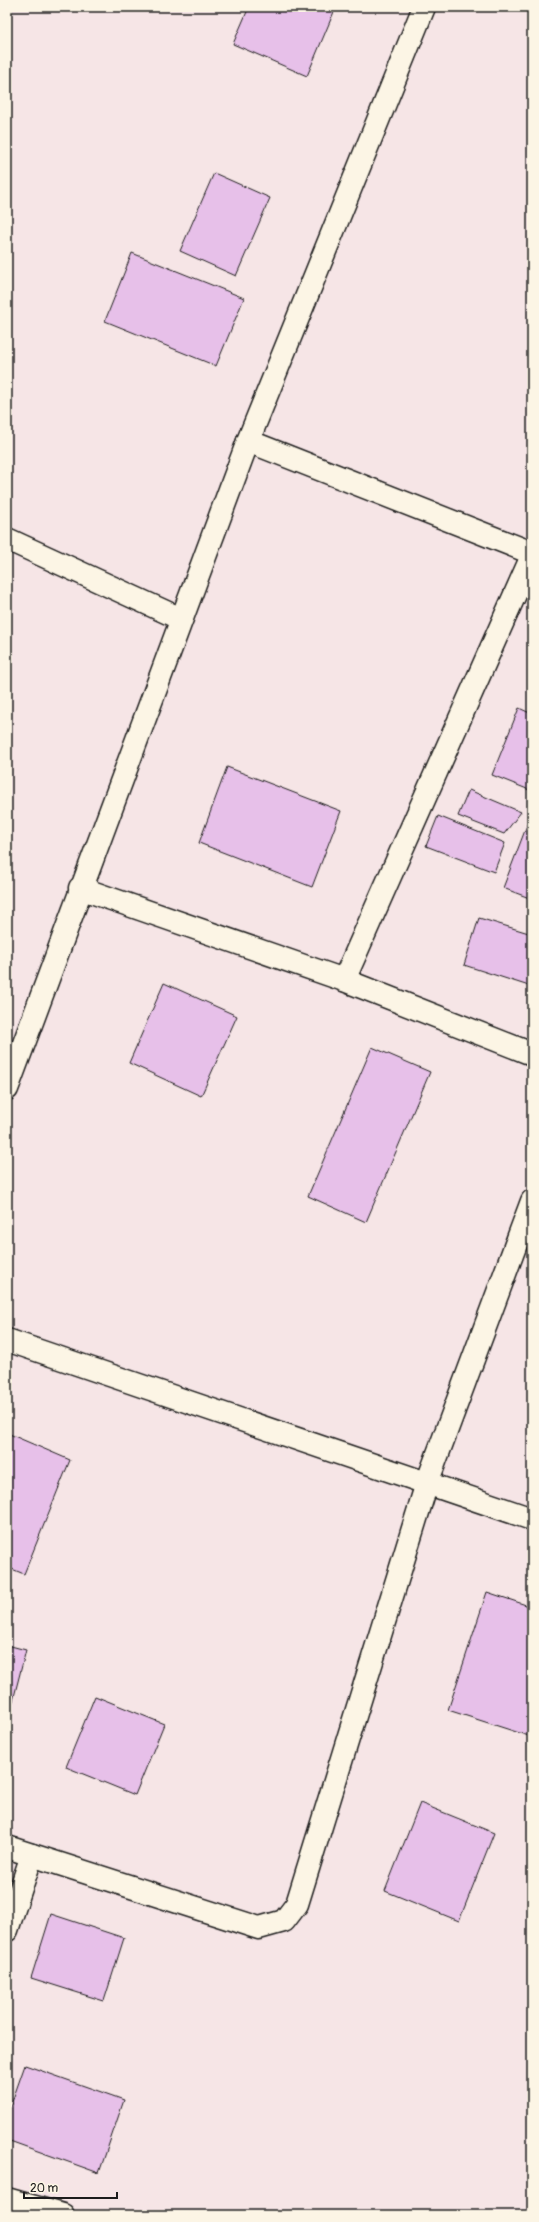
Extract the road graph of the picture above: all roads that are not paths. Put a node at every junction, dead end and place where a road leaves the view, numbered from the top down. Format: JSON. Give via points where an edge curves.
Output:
{"nodes":[{"id":1,"x":424,"y":7,"type":"edge"},
{"id":2,"x":248,"y":441,"type":"junction"},
{"id":3,"x":7,"y":539,"type":"edge"},
{"id":4,"x":532,"y":555,"type":"edge"},
{"id":5,"x":181,"y":619,"type":"junction"},
{"id":6,"x":80,"y":888,"type":"junction"},
{"id":7,"x":344,"y":980,"type":"junction"},
{"id":8,"x":532,"y":1054,"type":"edge"},
{"id":9,"x":7,"y":1089,"type":"edge"},
{"id":10,"x":532,"y":1201,"type":"edge"},
{"id":11,"x":7,"y":1340,"type":"edge"},
{"id":12,"x":427,"y":1483,"type":"junction"},
{"id":13,"x":532,"y":1519,"type":"edge"},
{"id":14,"x":7,"y":1847,"type":"edge"},
{"id":15,"x":32,"y":1855,"type":"junction"},
{"id":16,"x":7,"y":1930,"type":"edge"},
{"id":17,"x":17,"y":2206,"type":"edge"},
{"id":18,"x":63,"y":2215,"type":"edge"}],
"edges":[{"from":1,"to":2,"type":"street"},
{"from":2,"to":4,"type":"street"},
{"from":2,"to":5,"type":"street"},
{"from":3,"to":5,"type":"street"},
{"from":4,"to":7,"type":"street"},
{"from":5,"to":6,"type":"street"},
{"from":6,"to":7,"type":"street"},
{"from":6,"to":9,"type":"street"},
{"from":7,"to":8,"type":"street"},
{"from":10,"to":12,"type":"street"},
{"from":11,"to":12,"type":"street"},
{"from":12,"to":13,"type":"street"},
{"from":12,"to":15,"type":"street","via":[[297,1904],[284,1921],[259,1928]]},
{"from":14,"to":15,"type":"street"},
{"from":15,"to":16,"type":"street"},
{"from":17,"to":18,"type":"street"}]}
